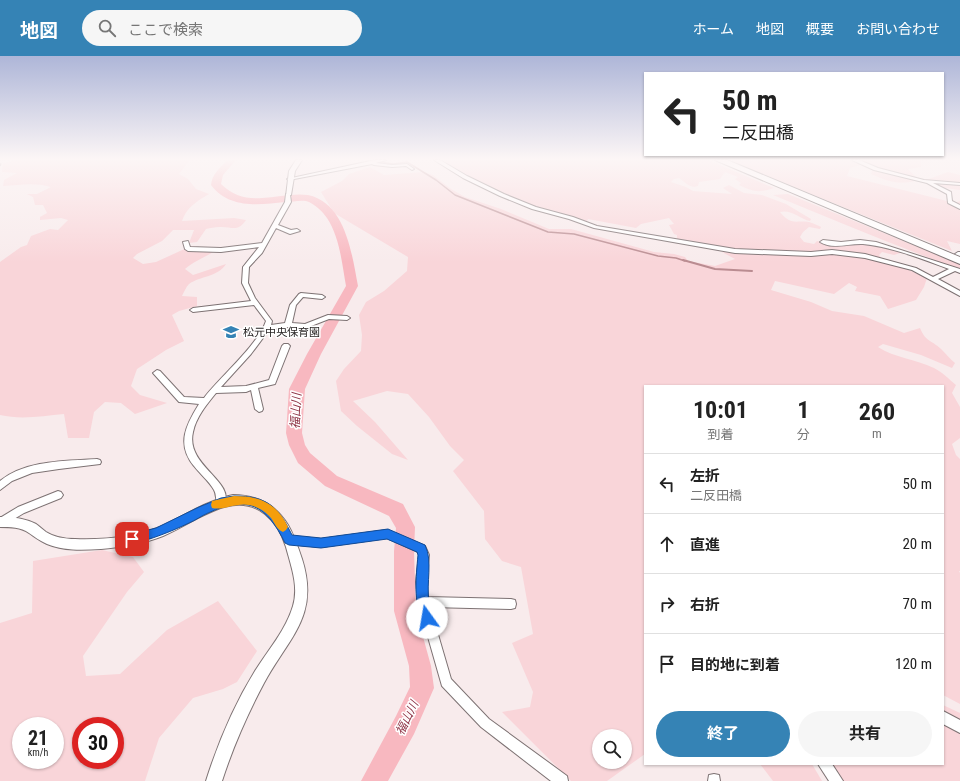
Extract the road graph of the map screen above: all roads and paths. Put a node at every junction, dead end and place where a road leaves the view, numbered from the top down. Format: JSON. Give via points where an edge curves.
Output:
{"nodes":[{"id":1,"x":288,"y":194,"type":"edge"},
{"id":2,"x":500,"y":194,"type":"edge"},
{"id":3,"x":804,"y":194,"type":"edge"},
{"id":4,"x":949,"y":194,"type":"edge"},
{"id":5,"x":288,"y":198,"type":"joint"},
{"id":6,"x":960,"y":207,"type":"edge"},
{"id":7,"x":274,"y":225,"type":"junction"},
{"id":8,"x":297,"y":231,"type":"dead end"},
{"id":9,"x":186,"y":242,"type":"dead end"},
{"id":10,"x":823,"y":242,"type":"dead end"},
{"id":11,"x":263,"y":245,"type":"junction"},
{"id":12,"x":959,"y":256,"type":"edge"},
{"id":13,"x":957,"y":270,"type":"edge"},
{"id":14,"x":934,"y":279,"type":"junction"},
{"id":15,"x":960,"y":294,"type":"edge"},
{"id":16,"x":322,"y":297,"type":"dead end"},
{"id":17,"x":255,"y":303,"type":"junction"},
{"id":18,"x":193,"y":310,"type":"dead end"},
{"id":19,"x":347,"y":318,"type":"dead end"},
{"id":20,"x":288,"y":325,"type":"junction"},
{"id":21,"x":267,"y":328,"type":"junction"},
{"id":22,"x":286,"y":346,"type":"dead end"},
{"id":23,"x":157,"y":373,"type":"dead end"},
{"id":24,"x":254,"y":386,"type":"junction"},
{"id":25,"x":215,"y":390,"type":"junction"},
{"id":26,"x":205,"y":401,"type":"junction"},
{"id":27,"x":259,"y":410,"type":"dead end"},
{"id":28,"x":97,"y":462,"type":"dead end"},
{"id":29,"x":0,"y":486,"type":"edge"},
{"id":30,"x":58,"y":495,"type":"dead end"},
{"id":31,"x":221,"y":502,"type":"junction"},
{"id":32,"x":1,"y":522,"type":"edge"},
{"id":33,"x":289,"y":540,"type":"junction"},
{"id":34,"x":423,"y":602,"type":"junction"},
{"id":35,"x":511,"y":604,"type":"dead end"},
{"id":36,"x":944,"y":718,"type":"edge"},
{"id":37,"x":960,"y":727,"type":"edge"},
{"id":38,"x":825,"y":765,"type":"edge"},
{"id":39,"x":214,"y":781,"type":"edge"},
{"id":40,"x":562,"y":781,"type":"edge"},
{"id":41,"x":837,"y":781,"type":"edge"}],
"edges":[{"from":1,"to":5,"type":"street"},
{"from":2,"to":14,"type":"street","via":[[534,208],[601,228],[735,251],[811,254],[832,252],[865,256],[914,269]]},
{"from":3,"to":12,"type":"highway"},
{"from":4,"to":6,"type":"street","via":[[950,202]]},
{"from":5,"to":7,"type":"street"},
{"from":7,"to":8,"type":"street","via":[[290,232]]},
{"from":7,"to":11,"type":"street"},
{"from":9,"to":11,"type":"street","via":[[188,249],[201,251]]},
{"from":10,"to":13,"type":"street","via":[[876,244]]},
{"from":11,"to":17,"type":"street","via":[[246,267],[245,283]]},
{"from":13,"to":14,"type":"street"},
{"from":14,"to":15,"type":"street"},
{"from":16,"to":20,"type":"street","via":[[301,295],[293,306]]},
{"from":17,"to":18,"type":"street"},
{"from":17,"to":21,"type":"street","via":[[269,321]]},
{"from":19,"to":20,"type":"street","via":[[328,317],[306,326]]},
{"from":20,"to":21,"type":"street"},
{"from":21,"to":25,"type":"street"},
{"from":22,"to":24,"type":"street","via":[[272,382]]},
{"from":23,"to":26,"type":"street","via":[[182,400]]},
{"from":24,"to":25,"type":"street"},
{"from":24,"to":27,"type":"street"},
{"from":25,"to":26,"type":"street"},
{"from":26,"to":31,"type":"street","via":[[192,422],[188,447],[198,467],[219,489]]},
{"from":28,"to":29,"type":"street","via":[[31,469],[5,480]]},
{"from":30,"to":32,"type":"street","via":[[21,510]]},
{"from":31,"to":32,"type":"street","via":[[157,532],[116,542],[60,542],[45,538],[32,528],[21,524]]},
{"from":31,"to":33,"type":"street","via":[[250,500],[265,507],[281,523]]},
{"from":33,"to":34,"type":"street","via":[[321,543],[388,534],[422,549]]},
{"from":33,"to":39,"type":"street","via":[[301,575],[303,591],[300,605],[237,721],[222,754]]},
{"from":34,"to":35,"type":"street"},
{"from":34,"to":40,"type":"street","via":[[446,682],[485,723]]},
{"from":36,"to":37,"type":"street"},
{"from":38,"to":41,"type":"street"}]}
